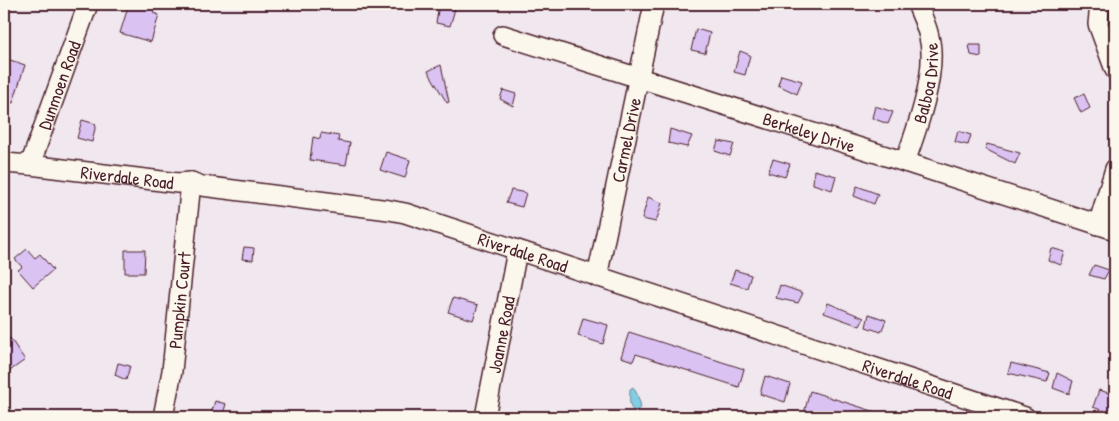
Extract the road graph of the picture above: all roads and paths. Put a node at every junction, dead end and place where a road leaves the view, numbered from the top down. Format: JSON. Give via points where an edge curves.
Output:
{"nodes":[{"id":1,"x":88,"y":4,"type":"edge"},
{"id":2,"x":654,"y":4,"type":"edge"},
{"id":3,"x":917,"y":4,"type":"edge"},
{"id":4,"x":1100,"y":4,"type":"edge"},
{"id":5,"x":504,"y":34,"type":"dead end"},
{"id":6,"x":1115,"y":70,"type":"edge"},
{"id":7,"x":638,"y":78,"type":"junction"},
{"id":8,"x":905,"y":162,"type":"junction"},
{"id":9,"x":4,"y":163,"type":"edge"},
{"id":10,"x":30,"y":165,"type":"junction"},
{"id":11,"x":1115,"y":170,"type":"edge"},
{"id":12,"x":191,"y":182,"type":"junction"},
{"id":13,"x":1107,"y":228,"type":"edge"},
{"id":14,"x":517,"y":251,"type":"junction"},
{"id":15,"x":597,"y":277,"type":"junction"},
{"id":16,"x":163,"y":417,"type":"edge"},
{"id":17,"x":485,"y":417,"type":"edge"},
{"id":18,"x":1025,"y":417,"type":"edge"}],
"edges":[{"from":1,"to":10,"type":"street","name":"Dunmoen Road"},
{"from":2,"to":7,"type":"street","name":"Carmel Drive"},
{"from":3,"to":8,"type":"street","name":"Balboa Drive","via":[[930,38],[930,63],[921,116]]},
{"from":4,"to":6,"type":"street","via":[[1098,24]]},
{"from":5,"to":7,"type":"street","name":"Berkeley Drive"},
{"from":7,"to":8,"type":"street","name":"Berkeley Drive"},
{"from":7,"to":15,"type":"street","name":"Carmel Drive"},
{"from":8,"to":13,"type":"street","name":"Berkeley Drive"},
{"from":9,"to":10,"type":"street","name":"Riverdale Road"},
{"from":10,"to":12,"type":"street","name":"Riverdale Road"},
{"from":11,"to":13,"type":"street"},
{"from":12,"to":14,"type":"street","name":"Riverdale Road","via":[[394,211]]},
{"from":12,"to":16,"type":"street","name":"Pumpkin Court","via":[[172,370]]},
{"from":14,"to":15,"type":"street","name":"Riverdale Road"},
{"from":14,"to":17,"type":"street","name":"Joanne Road"},
{"from":15,"to":18,"type":"street","name":"Riverdale Road"}]}
